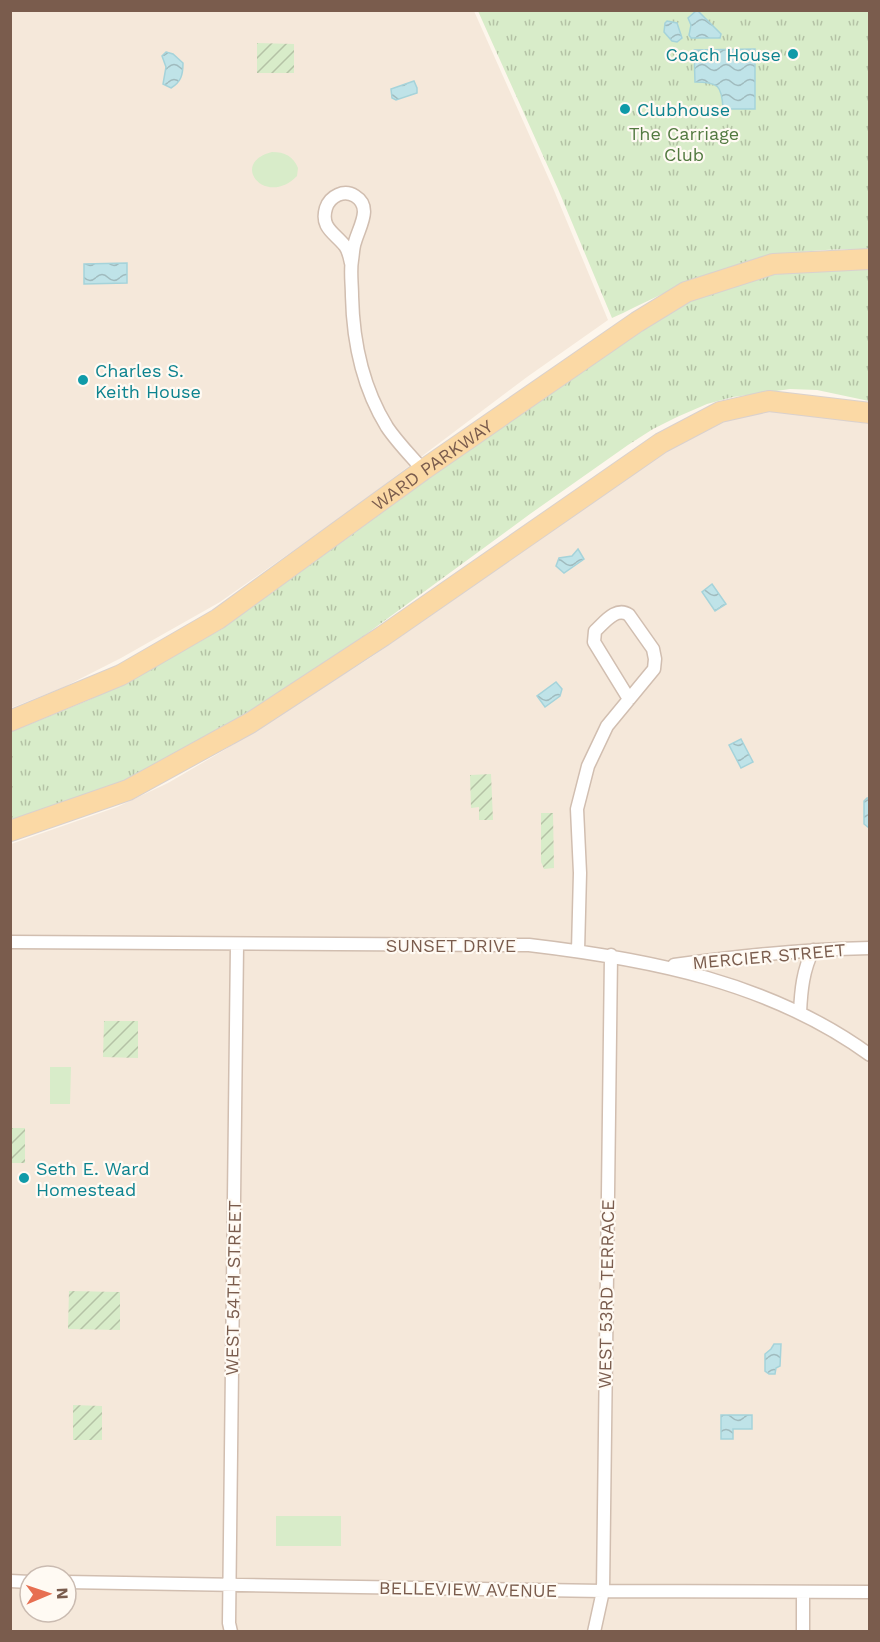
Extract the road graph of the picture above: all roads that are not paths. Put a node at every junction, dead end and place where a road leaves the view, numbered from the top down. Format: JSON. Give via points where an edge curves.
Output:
{"nodes":[{"id":1,"x":870,"y":259,"type":"edge"},
{"id":2,"x":351,"y":263,"type":"junction"},
{"id":3,"x":870,"y":413,"type":"edge"},
{"id":4,"x":423,"y":470,"type":"junction"},
{"id":5,"x":629,"y":699,"type":"junction"},
{"id":6,"x":10,"y":721,"type":"edge"},
{"id":7,"x":10,"y":831,"type":"edge"},
{"id":8,"x":10,"y":942,"type":"edge"},
{"id":9,"x":237,"y":945,"type":"junction"},
{"id":10,"x":870,"y":948,"type":"edge"},
{"id":11,"x":813,"y":950,"type":"junction"},
{"id":12,"x":578,"y":951,"type":"junction"},
{"id":13,"x":611,"y":955,"type":"junction"},
{"id":14,"x":668,"y":966,"type":"junction"},
{"id":15,"x":800,"y":1013,"type":"junction"},
{"id":16,"x":870,"y":1055,"type":"edge"},
{"id":17,"x":78,"y":1582,"type":"edge"},
{"id":18,"x":230,"y":1586,"type":"junction"},
{"id":19,"x":603,"y":1590,"type":"junction"},
{"id":20,"x":803,"y":1592,"type":"junction"},
{"id":21,"x":870,"y":1592,"type":"edge"},
{"id":22,"x":229,"y":1629,"type":"edge"},
{"id":23,"x":594,"y":1632,"type":"edge"},
{"id":24,"x":803,"y":1632,"type":"edge"}],
"edges":[{"from":1,"to":4,"type":"main road","name":"WARD PARKWAY","via":[[773,264],[686,292]]},
{"from":2,"to":2,"type":"street","via":[[364,213],[357,196],[348,193],[335,196],[328,203],[325,219],[335,238],[344,245]]},
{"from":2,"to":4,"type":"street","via":[[352,324],[364,378],[387,427]]},
{"from":3,"to":7,"type":"main road","via":[[769,401],[720,412],[661,443],[250,723],[129,790]]},
{"from":4,"to":6,"type":"main road","name":"WARD PARKWAY","via":[[218,619],[121,675]]},
{"from":5,"to":5,"type":"street","via":[[654,669],[655,659],[653,649],[624,611],[617,612],[593,636]]},
{"from":5,"to":12,"type":"street","via":[[607,726],[588,766],[577,809]]},
{"from":8,"to":9,"type":"street","name":"SUNSET DRIVE"},
{"from":9,"to":12,"type":"street","name":"SUNSET DRIVE","via":[[529,945]]},
{"from":9,"to":18,"type":"street","name":"WEST 54TH STREET"},
{"from":10,"to":11,"type":"street","name":"MERCIER STREET"},
{"from":11,"to":14,"type":"street","name":"MERCIER STREET"},
{"from":11,"to":15,"type":"street","via":[[802,982]]},
{"from":12,"to":13,"type":"street","name":"SUNSET DRIVE"},
{"from":13,"to":14,"type":"street","name":"SUNSET DRIVE"},
{"from":13,"to":19,"type":"street","name":"WEST 53RD TERRACE"},
{"from":14,"to":15,"type":"street","name":"SUNSET DRIVE","via":[[729,984]]},
{"from":15,"to":16,"type":"street","name":"SUNSET DRIVE","via":[[846,1037]]},
{"from":17,"to":18,"type":"street","name":"BELLEVIEW AVENUE"},
{"from":18,"to":19,"type":"street","name":"BELLEVIEW AVENUE"},
{"from":18,"to":22,"type":"street","name":"WEST 54TH STREET"},
{"from":19,"to":20,"type":"street","name":"BELLEVIEW AVENUE"},
{"from":19,"to":23,"type":"street","name":"WEST 53RD TERRACE"},
{"from":20,"to":21,"type":"street","name":"BELLEVIEW AVENUE"},
{"from":20,"to":24,"type":"street"}]}
